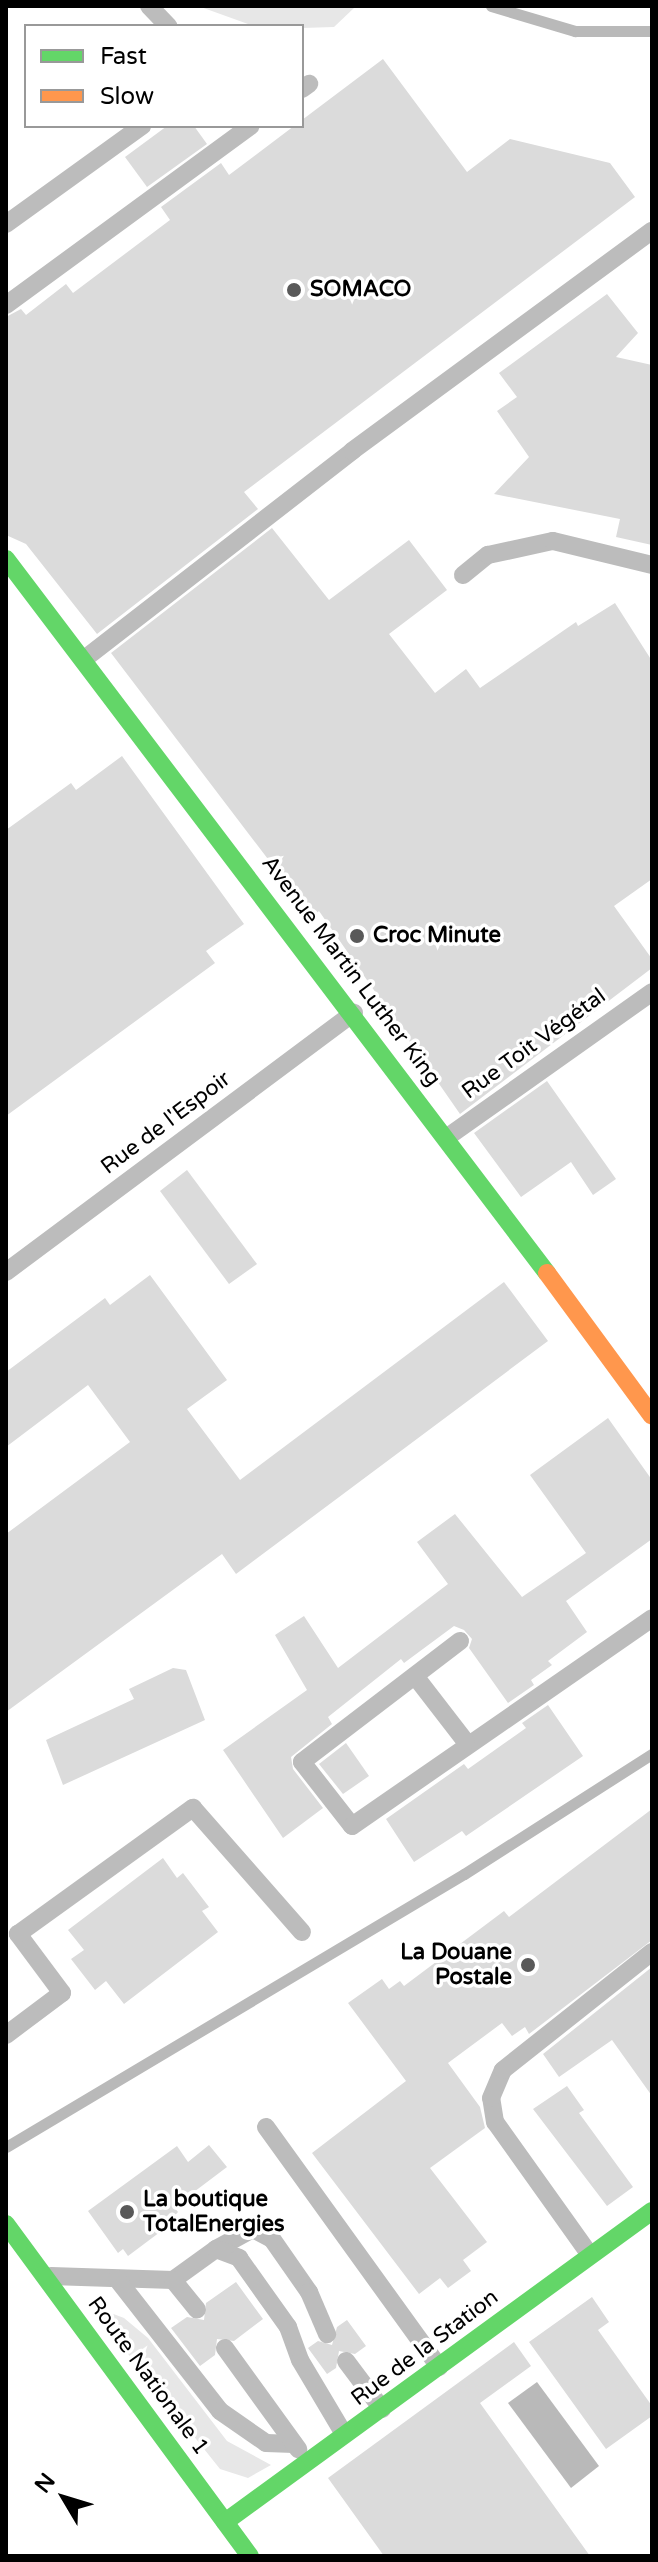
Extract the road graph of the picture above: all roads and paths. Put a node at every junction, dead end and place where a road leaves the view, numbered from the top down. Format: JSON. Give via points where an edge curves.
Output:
{"nodes":[{"id":1,"x":149,"y":6,"type":"edge"},
{"id":2,"x":166,"y":24,"type":"edge"},
{"id":3,"x":139,"y":128,"type":"edge"},
{"id":4,"x":248,"y":128,"type":"edge"},
{"id":5,"x":6,"y":224,"type":"edge"},
{"id":6,"x":652,"y":231,"type":"edge"},
{"id":7,"x":6,"y":305,"type":"edge"},
{"id":8,"x":6,"y":559,"type":"edge"},
{"id":9,"x":652,"y":565,"type":"edge"},
{"id":10,"x":463,"y":575,"type":"dead end"},
{"id":11,"x":83,"y":660,"type":"junction"},
{"id":12,"x":652,"y":992,"type":"edge"},
{"id":13,"x":354,"y":1013,"type":"junction"},
{"id":14,"x":446,"y":1138,"type":"junction"},
{"id":15,"x":6,"y":1272,"type":"edge"},
{"id":16,"x":652,"y":1416,"type":"edge"},
{"id":17,"x":652,"y":1618,"type":"edge"},
{"id":18,"x":460,"y":1641,"type":"dead end"},
{"id":19,"x":415,"y":1676,"type":"junction"},
{"id":20,"x":466,"y":1742,"type":"junction"},
{"id":21,"x":302,"y":1932,"type":"dead end"},
{"id":22,"x":652,"y":1952,"type":"edge"},
{"id":23,"x":6,"y":2035,"type":"edge"},
{"id":24,"x":266,"y":2127,"type":"dead end"},
{"id":25,"x":652,"y":2211,"type":"edge"},
{"id":26,"x":6,"y":2224,"type":"edge"},
{"id":27,"x":216,"y":2249,"type":"junction"},
{"id":28,"x":590,"y":2255,"type":"junction"},
{"id":29,"x":44,"y":2276,"type":"junction"},
{"id":30,"x":117,"y":2279,"type":"junction"},
{"id":31,"x":173,"y":2280,"type":"junction"},
{"id":32,"x":197,"y":2310,"type":"dead end"},
{"id":33,"x":327,"y":2334,"type":"dead end"},
{"id":34,"x":225,"y":2348,"type":"dead end"},
{"id":35,"x":346,"y":2361,"type":"dead end"},
{"id":36,"x":439,"y":2367,"type":"junction"},
{"id":37,"x":382,"y":2409,"type":"junction"},
{"id":38,"x":346,"y":2437,"type":"junction"},
{"id":39,"x":294,"y":2444,"type":"junction"},
{"id":40,"x":309,"y":2464,"type":"junction"},
{"id":41,"x":225,"y":2522,"type":"junction"},
{"id":42,"x":250,"y":2556,"type":"edge"}],
"edges":[{"from":1,"to":2,"type":"lane"},
{"from":3,"to":5,"type":"lane"},
{"from":4,"to":7,"type":"lane"},
{"from":6,"to":11,"type":"lane","via":[[352,451]]},
{"from":8,"to":11,"type":"street","name":"Avenue Martin Luther King"},
{"from":9,"to":10,"type":"lane","via":[[553,541],[488,555]]},
{"from":11,"to":13,"type":"street","name":"Avenue Martin Luther King"},
{"from":12,"to":14,"type":"lane","name":"Rue Toit Végétal"},
{"from":13,"to":14,"type":"street","name":"Avenue Martin Luther King"},
{"from":13,"to":15,"type":"lane","name":"Rue de l'Espoir"},
{"from":14,"to":16,"type":"street","name":"Avenue Martin Luther King"},
{"from":17,"to":20,"type":"lane"},
{"from":18,"to":19,"type":"lane"},
{"from":19,"to":20,"type":"lane"},
{"from":19,"to":20,"type":"lane","via":[[302,1762],[352,1826]]},
{"from":21,"to":23,"type":"lane","via":[[193,1808],[18,1934],[62,1993]]},
{"from":22,"to":28,"type":"lane","via":[[503,2070],[491,2098],[495,2122]]},
{"from":24,"to":36,"type":"lane"},
{"from":25,"to":28,"type":"street","name":"Rue de la Station"},
{"from":26,"to":29,"type":"street","name":"Route Nationale 1"},
{"from":27,"to":31,"type":"lane"},
{"from":27,"to":33,"type":"lane","via":[[253,2229],[272,2239],[309,2292]]},
{"from":27,"to":38,"type":"lane","via":[[239,2258],[288,2327],[300,2360]]},
{"from":28,"to":36,"type":"street","name":"Rue de la Station"},
{"from":29,"to":30,"type":"lane"},
{"from":29,"to":41,"type":"street","name":"Route Nationale 1"},
{"from":30,"to":31,"type":"lane"},
{"from":30,"to":39,"type":"lane","via":[[220,2411],[266,2443]]},
{"from":31,"to":32,"type":"lane"},
{"from":34,"to":39,"type":"lane"},
{"from":35,"to":37,"type":"lane"},
{"from":36,"to":37,"type":"street","name":"Rue de la Station"},
{"from":37,"to":38,"type":"street","name":"Rue de la Station"},
{"from":38,"to":40,"type":"street","name":"Rue de la Station"},
{"from":39,"to":40,"type":"lane"},
{"from":40,"to":41,"type":"street","name":"Rue de la Station"},
{"from":41,"to":42,"type":"street","name":"Route Nationale 1"}]}
